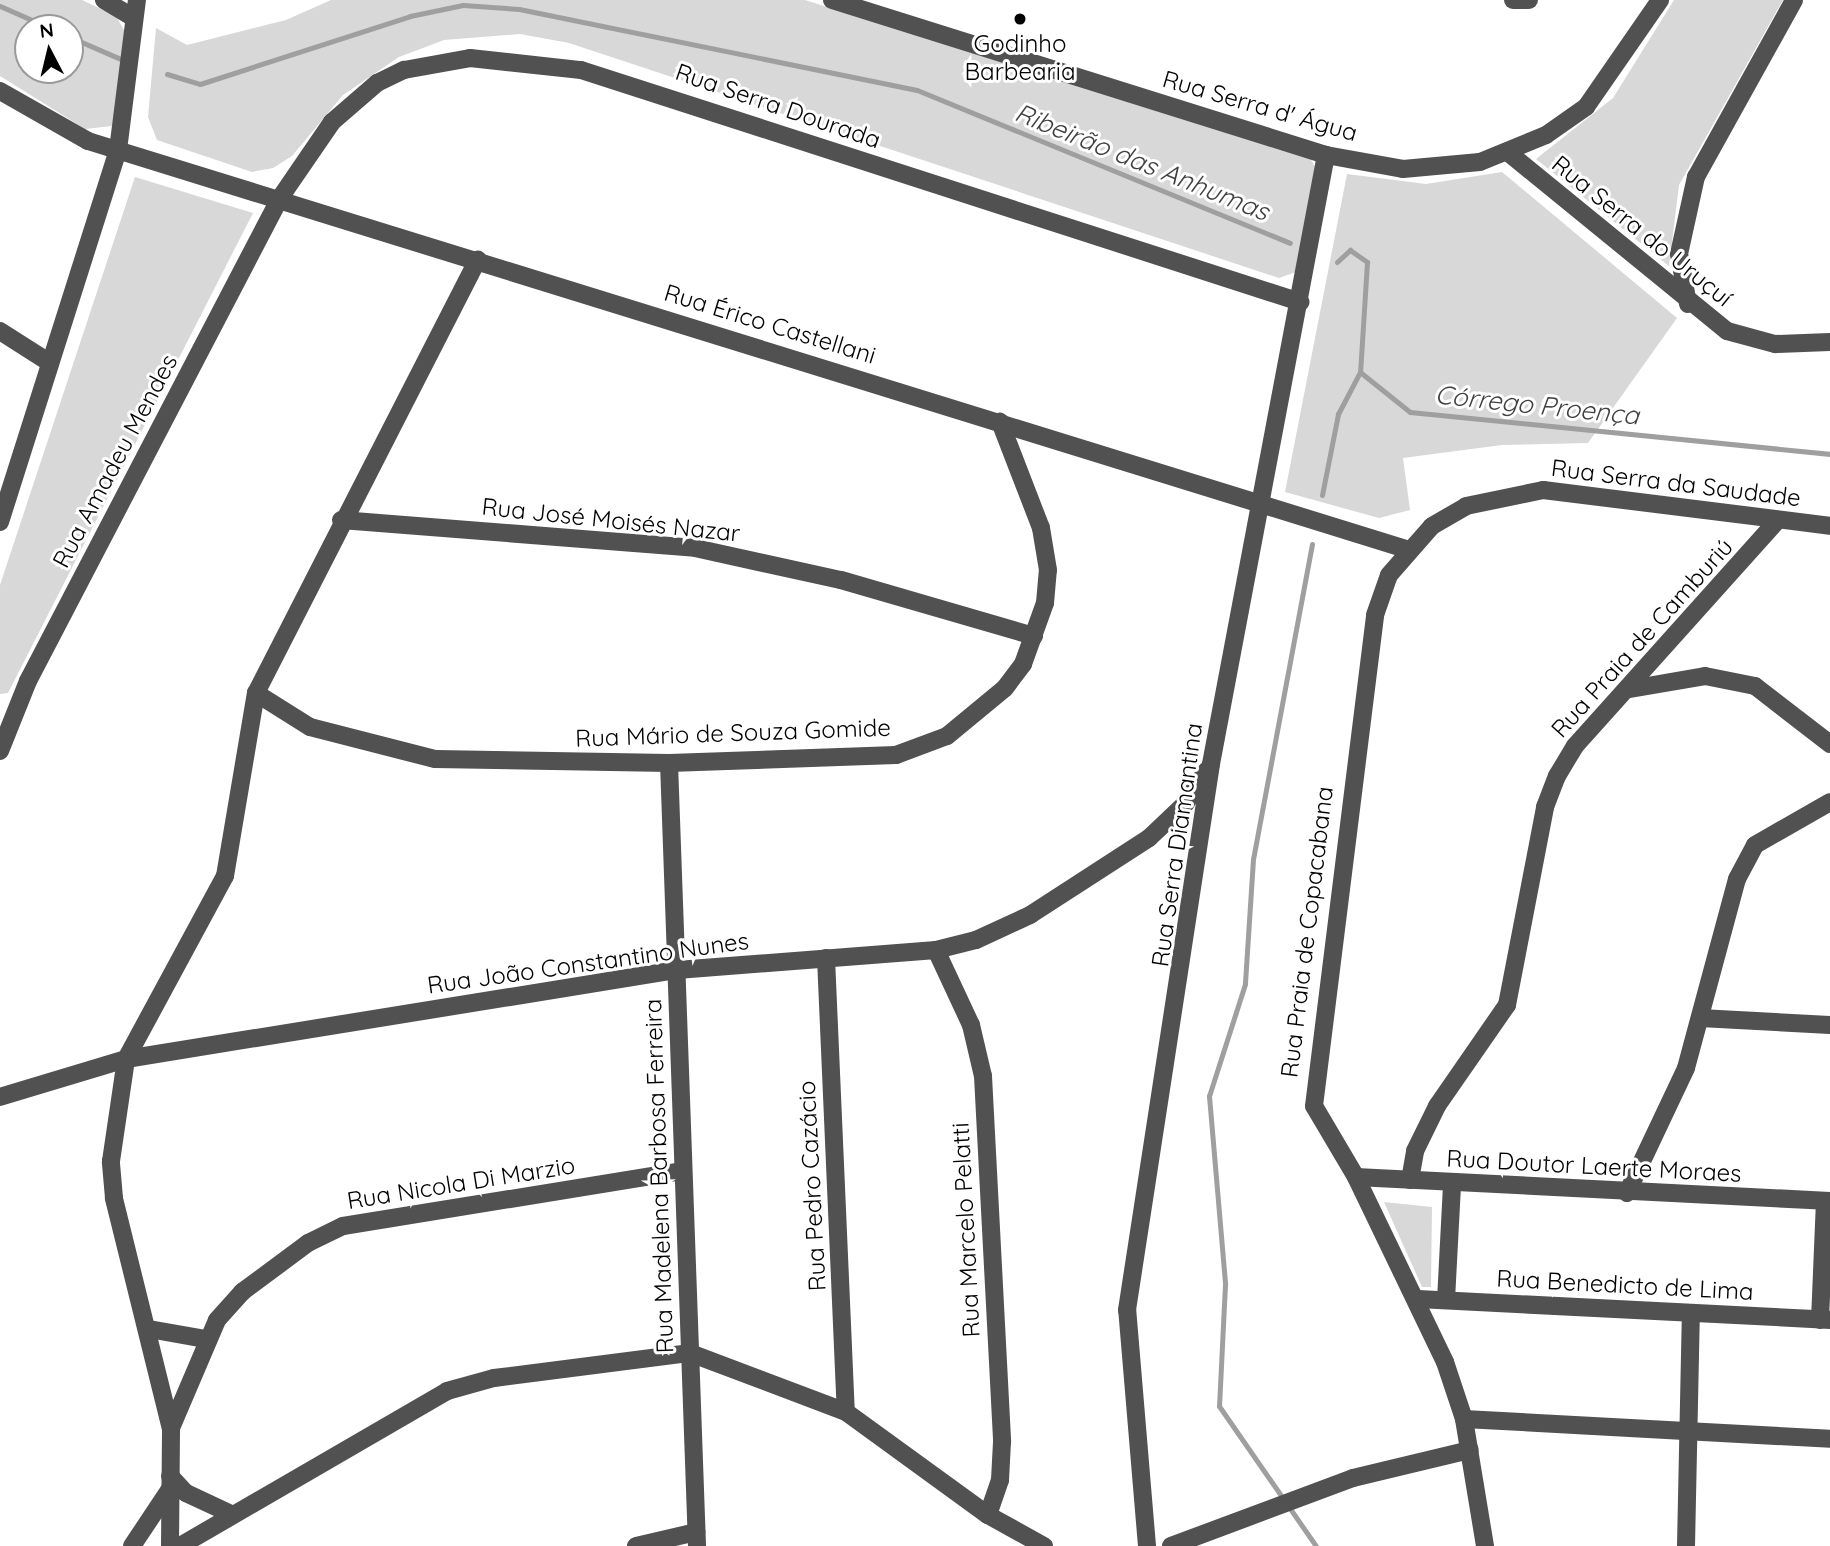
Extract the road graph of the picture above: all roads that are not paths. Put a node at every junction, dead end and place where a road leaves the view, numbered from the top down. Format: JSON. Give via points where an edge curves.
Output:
{"nodes":[{"id":1,"x":104,"y":0,"type":"edge"},
{"id":2,"x":832,"y":0,"type":"edge"},
{"id":3,"x":1513,"y":0,"type":"edge"},
{"id":4,"x":1529,"y":0,"type":"edge"},
{"id":5,"x":1660,"y":0,"type":"edge"},
{"id":6,"x":1794,"y":0,"type":"edge"},
{"id":7,"x":134,"y":8,"type":"edge"},
{"id":8,"x":0,"y":91,"type":"edge"},
{"id":9,"x":118,"y":150,"type":"junction"},
{"id":10,"x":1510,"y":154,"type":"junction"},
{"id":11,"x":1326,"y":155,"type":"junction"},
{"id":12,"x":280,"y":198,"type":"junction"},
{"id":13,"x":478,"y":260,"type":"junction"},
{"id":14,"x":1300,"y":302,"type":"junction"},
{"id":15,"x":1688,"y":304,"type":"junction"},
{"id":16,"x":0,"y":331,"type":"edge"},
{"id":17,"x":1830,"y":342,"type":"edge"},
{"id":18,"x":47,"y":361,"type":"junction"},
{"id":19,"x":1000,"y":422,"type":"junction"},
{"id":20,"x":1263,"y":504,"type":"junction"},
{"id":21,"x":341,"y":520,"type":"junction"},
{"id":22,"x":1777,"y":520,"type":"junction"},
{"id":23,"x":0,"y":522,"type":"edge"},
{"id":24,"x":1830,"y":526,"type":"edge"},
{"id":25,"x":1406,"y":549,"type":"junction"},
{"id":26,"x":1034,"y":636,"type":"junction"},
{"id":27,"x":1630,"y":689,"type":"junction"},
{"id":28,"x":256,"y":693,"type":"junction"},
{"id":29,"x":9,"y":705,"type":"edge"},
{"id":30,"x":1830,"y":744,"type":"edge"},
{"id":31,"x":0,"y":751,"type":"edge"},
{"id":32,"x":669,"y":763,"type":"junction"},
{"id":33,"x":1211,"y":764,"type":"junction"},
{"id":34,"x":1830,"y":802,"type":"edge"},
{"id":35,"x":936,"y":950,"type":"junction"},
{"id":36,"x":826,"y":958,"type":"junction"},
{"id":37,"x":677,"y":971,"type":"junction"},
{"id":38,"x":1700,"y":1018,"type":"junction"},
{"id":39,"x":1830,"y":1026,"type":"edge"},
{"id":40,"x":126,"y":1059,"type":"junction"},
{"id":41,"x":0,"y":1097,"type":"edge"},
{"id":42,"x":682,"y":1171,"type":"junction"},
{"id":43,"x":1356,"y":1177,"type":"junction"},
{"id":44,"x":1410,"y":1180,"type":"junction"},
{"id":45,"x":1452,"y":1186,"type":"junction"},
{"id":46,"x":1627,"y":1193,"type":"junction"},
{"id":47,"x":1827,"y":1201,"type":"edge"},
{"id":48,"x":1418,"y":1298,"type":"junction"},
{"id":49,"x":1446,"y":1300,"type":"junction"},
{"id":50,"x":1691,"y":1313,"type":"junction"},
{"id":51,"x":1825,"y":1320,"type":"edge"},
{"id":52,"x":149,"y":1329,"type":"junction"},
{"id":53,"x":206,"y":1339,"type":"junction"},
{"id":54,"x":690,"y":1353,"type":"junction"},
{"id":55,"x":846,"y":1412,"type":"junction"},
{"id":56,"x":1464,"y":1419,"type":"junction"},
{"id":57,"x":171,"y":1429,"type":"junction"},
{"id":58,"x":1689,"y":1433,"type":"junction"},
{"id":59,"x":1830,"y":1439,"type":"edge"},
{"id":60,"x":1469,"y":1450,"type":"junction"},
{"id":61,"x":170,"y":1483,"type":"junction"},
{"id":62,"x":231,"y":1514,"type":"junction"},
{"id":63,"x":988,"y":1515,"type":"junction"},
{"id":64,"x":697,"y":1539,"type":"edge"},
{"id":65,"x":132,"y":1546,"type":"edge"},
{"id":66,"x":170,"y":1546,"type":"edge"},
{"id":67,"x":180,"y":1546,"type":"edge"},
{"id":68,"x":636,"y":1546,"type":"edge"},
{"id":69,"x":1044,"y":1546,"type":"edge"},
{"id":70,"x":1147,"y":1546,"type":"edge"},
{"id":71,"x":1171,"y":1546,"type":"edge"},
{"id":72,"x":1485,"y":1546,"type":"edge"},
{"id":73,"x":1493,"y":1546,"type":"edge"},
{"id":74,"x":1686,"y":1546,"type":"edge"}],
"edges":[{"from":1,"to":7,"type":"street"},
{"from":2,"to":11,"type":"street","name":"Rua Serra d' Água"},
{"from":3,"to":4,"type":"street"},
{"from":5,"to":10,"type":"street","name":"Rua Serra d' Água","via":[[1586,107]]},
{"from":6,"to":15,"type":"street","via":[[1696,177],[1679,254]]},
{"from":7,"to":9,"type":"street"},
{"from":8,"to":9,"type":"street","via":[[54,125]]},
{"from":9,"to":12,"type":"street","name":"Rua Érico Castellani"},
{"from":9,"to":18,"type":"street","via":[[92,244]]},
{"from":10,"to":11,"type":"street","name":"Rua Serra d' Água","via":[[1448,168],[1403,169]]},
{"from":10,"to":15,"type":"street","name":"Rua Serra do Uruçuí"},
{"from":11,"to":14,"type":"street","name":"Rua Serra Diamantina"},
{"from":12,"to":13,"type":"street","name":"Rua Érico Castellani"},
{"from":12,"to":14,"type":"street","name":"Rua Serra Dourada","via":[[332,122],[377,83],[431,63],[511,58],[649,88],[999,209]]},
{"from":12,"to":29,"type":"street","name":"Rua Amadeu Mendes"},
{"from":13,"to":19,"type":"street","name":"Rua Érico Castellani"},
{"from":13,"to":21,"type":"street"},
{"from":14,"to":20,"type":"street","name":"Rua Serra Diamantina"},
{"from":15,"to":17,"type":"street","name":"Rua Serra do Uruçuí","via":[[1727,331],[1775,344]]},
{"from":16,"to":18,"type":"street"},
{"from":18,"to":23,"type":"street"},
{"from":19,"to":20,"type":"street","name":"Rua Érico Castellani"},
{"from":19,"to":26,"type":"street","name":"Rua Mário de Souza Gomide","via":[[1041,528],[1048,570]]},
{"from":20,"to":25,"type":"street","name":"Rua Érico Castellani"},
{"from":20,"to":33,"type":"street","name":"Rua Serra Diamantina"},
{"from":21,"to":26,"type":"street","name":"Rua José Moisés Nazar","via":[[695,548],[841,580]]},
{"from":21,"to":28,"type":"street"},
{"from":22,"to":24,"type":"street","name":"Rua Serra da Saudade"},
{"from":22,"to":25,"type":"street","name":"Rua Serra da Saudade","via":[[1543,490],[1466,506]]},
{"from":22,"to":27,"type":"street","name":"Rua Praia de Camburiú"},
{"from":25,"to":43,"type":"street","name":"Rua Praia de Copacabana","via":[[1380,601],[1365,666],[1312,1086],[1314,1106]]},
{"from":26,"to":32,"type":"street","name":"Rua Mário de Souza Gomide","via":[[1023,664],[979,715],[947,736],[896,755]]},
{"from":27,"to":30,"type":"street","via":[[1705,676],[1755,686]]},
{"from":27,"to":44,"type":"street","name":"Rua Praia de Camburiú","via":[[1575,746],[1557,776],[1545,807],[1507,1005],[1437,1106],[1415,1151]]},
{"from":28,"to":32,"type":"street","name":"Rua Mário de Souza Gomide","via":[[310,727],[435,759]]},
{"from":28,"to":40,"type":"street","via":[[225,876]]},
{"from":29,"to":31,"type":"street","name":"Rua Amadeu Mendes"},
{"from":32,"to":37,"type":"street","name":"Rua Madelena Barbosa Ferreira"},
{"from":33,"to":35,"type":"street","name":"Rua João Constantino Nunes","via":[[1185,804],[1097,875],[976,940]]},
{"from":33,"to":70,"type":"street","name":"Rua Serra Diamantina","via":[[1127,1310]]},
{"from":34,"to":38,"type":"street","via":[[1755,845],[1719,932]]},
{"from":35,"to":36,"type":"street","name":"Rua João Constantino Nunes"},
{"from":35,"to":63,"type":"street","name":"Rua Marcelo Pelatti","via":[[971,1026],[983,1076],[1002,1442]]},
{"from":36,"to":37,"type":"street","name":"Rua João Constantino Nunes"},
{"from":36,"to":55,"type":"street","name":"Rua Pedro Cazácio"},
{"from":37,"to":40,"type":"street","name":"Rua João Constantino Nunes"},
{"from":37,"to":42,"type":"street","name":"Rua Madelena Barbosa Ferreira"},
{"from":38,"to":39,"type":"street"},
{"from":38,"to":46,"type":"street","via":[[1686,1068]]},
{"from":40,"to":41,"type":"street","name":"Rua João Constantino Nunes"},
{"from":40,"to":52,"type":"street","via":[[111,1161],[114,1198]]},
{"from":42,"to":53,"type":"street","name":"Rua Nicola Di Marzio","via":[[343,1226],[273,1266],[242,1292]]},
{"from":42,"to":54,"type":"street","name":"Rua Madelena Barbosa Ferreira"},
{"from":43,"to":44,"type":"street","name":"Rua Doutor Laerte Moraes"},
{"from":43,"to":48,"type":"street","name":"Rua Praia de Copacabana"},
{"from":44,"to":45,"type":"street","name":"Rua Doutor Laerte Moraes"},
{"from":45,"to":46,"type":"street","name":"Rua Doutor Laerte Moraes"},
{"from":45,"to":49,"type":"street"},
{"from":46,"to":47,"type":"street","name":"Rua Doutor Laerte Moraes"},
{"from":47,"to":51,"type":"street"},
{"from":48,"to":49,"type":"street","name":"Rua Benedicto de Lima"},
{"from":48,"to":56,"type":"street","name":"Rua Praia de Copacabana"},
{"from":49,"to":50,"type":"street","name":"Rua Benedicto de Lima"},
{"from":50,"to":51,"type":"street","name":"Rua Benedicto de Lima"},
{"from":50,"to":58,"type":"street"},
{"from":52,"to":53,"type":"street"},
{"from":52,"to":57,"type":"street"},
{"from":53,"to":57,"type":"street","name":"Rua Nicola Di Marzio"},
{"from":54,"to":55,"type":"street"},
{"from":54,"to":62,"type":"street","via":[[494,1378],[447,1391]]},
{"from":54,"to":64,"type":"street","name":"Rua Madelena Barbosa Ferreira"},
{"from":55,"to":63,"type":"street"},
{"from":56,"to":58,"type":"street"},
{"from":56,"to":60,"type":"street","name":"Rua Praia de Copacabana"},
{"from":57,"to":61,"type":"street"},
{"from":58,"to":59,"type":"street"},
{"from":58,"to":74,"type":"street"},
{"from":60,"to":71,"type":"street","via":[[1353,1478]]},
{"from":60,"to":72,"type":"street","name":"Rua Praia de Copacabana"},
{"from":61,"to":62,"type":"street"},
{"from":61,"to":65,"type":"street"},
{"from":61,"to":66,"type":"street"},
{"from":62,"to":67,"type":"street"},
{"from":63,"to":69,"type":"street"},
{"from":64,"to":68,"type":"street"},
{"from":72,"to":73,"type":"street"}]}
